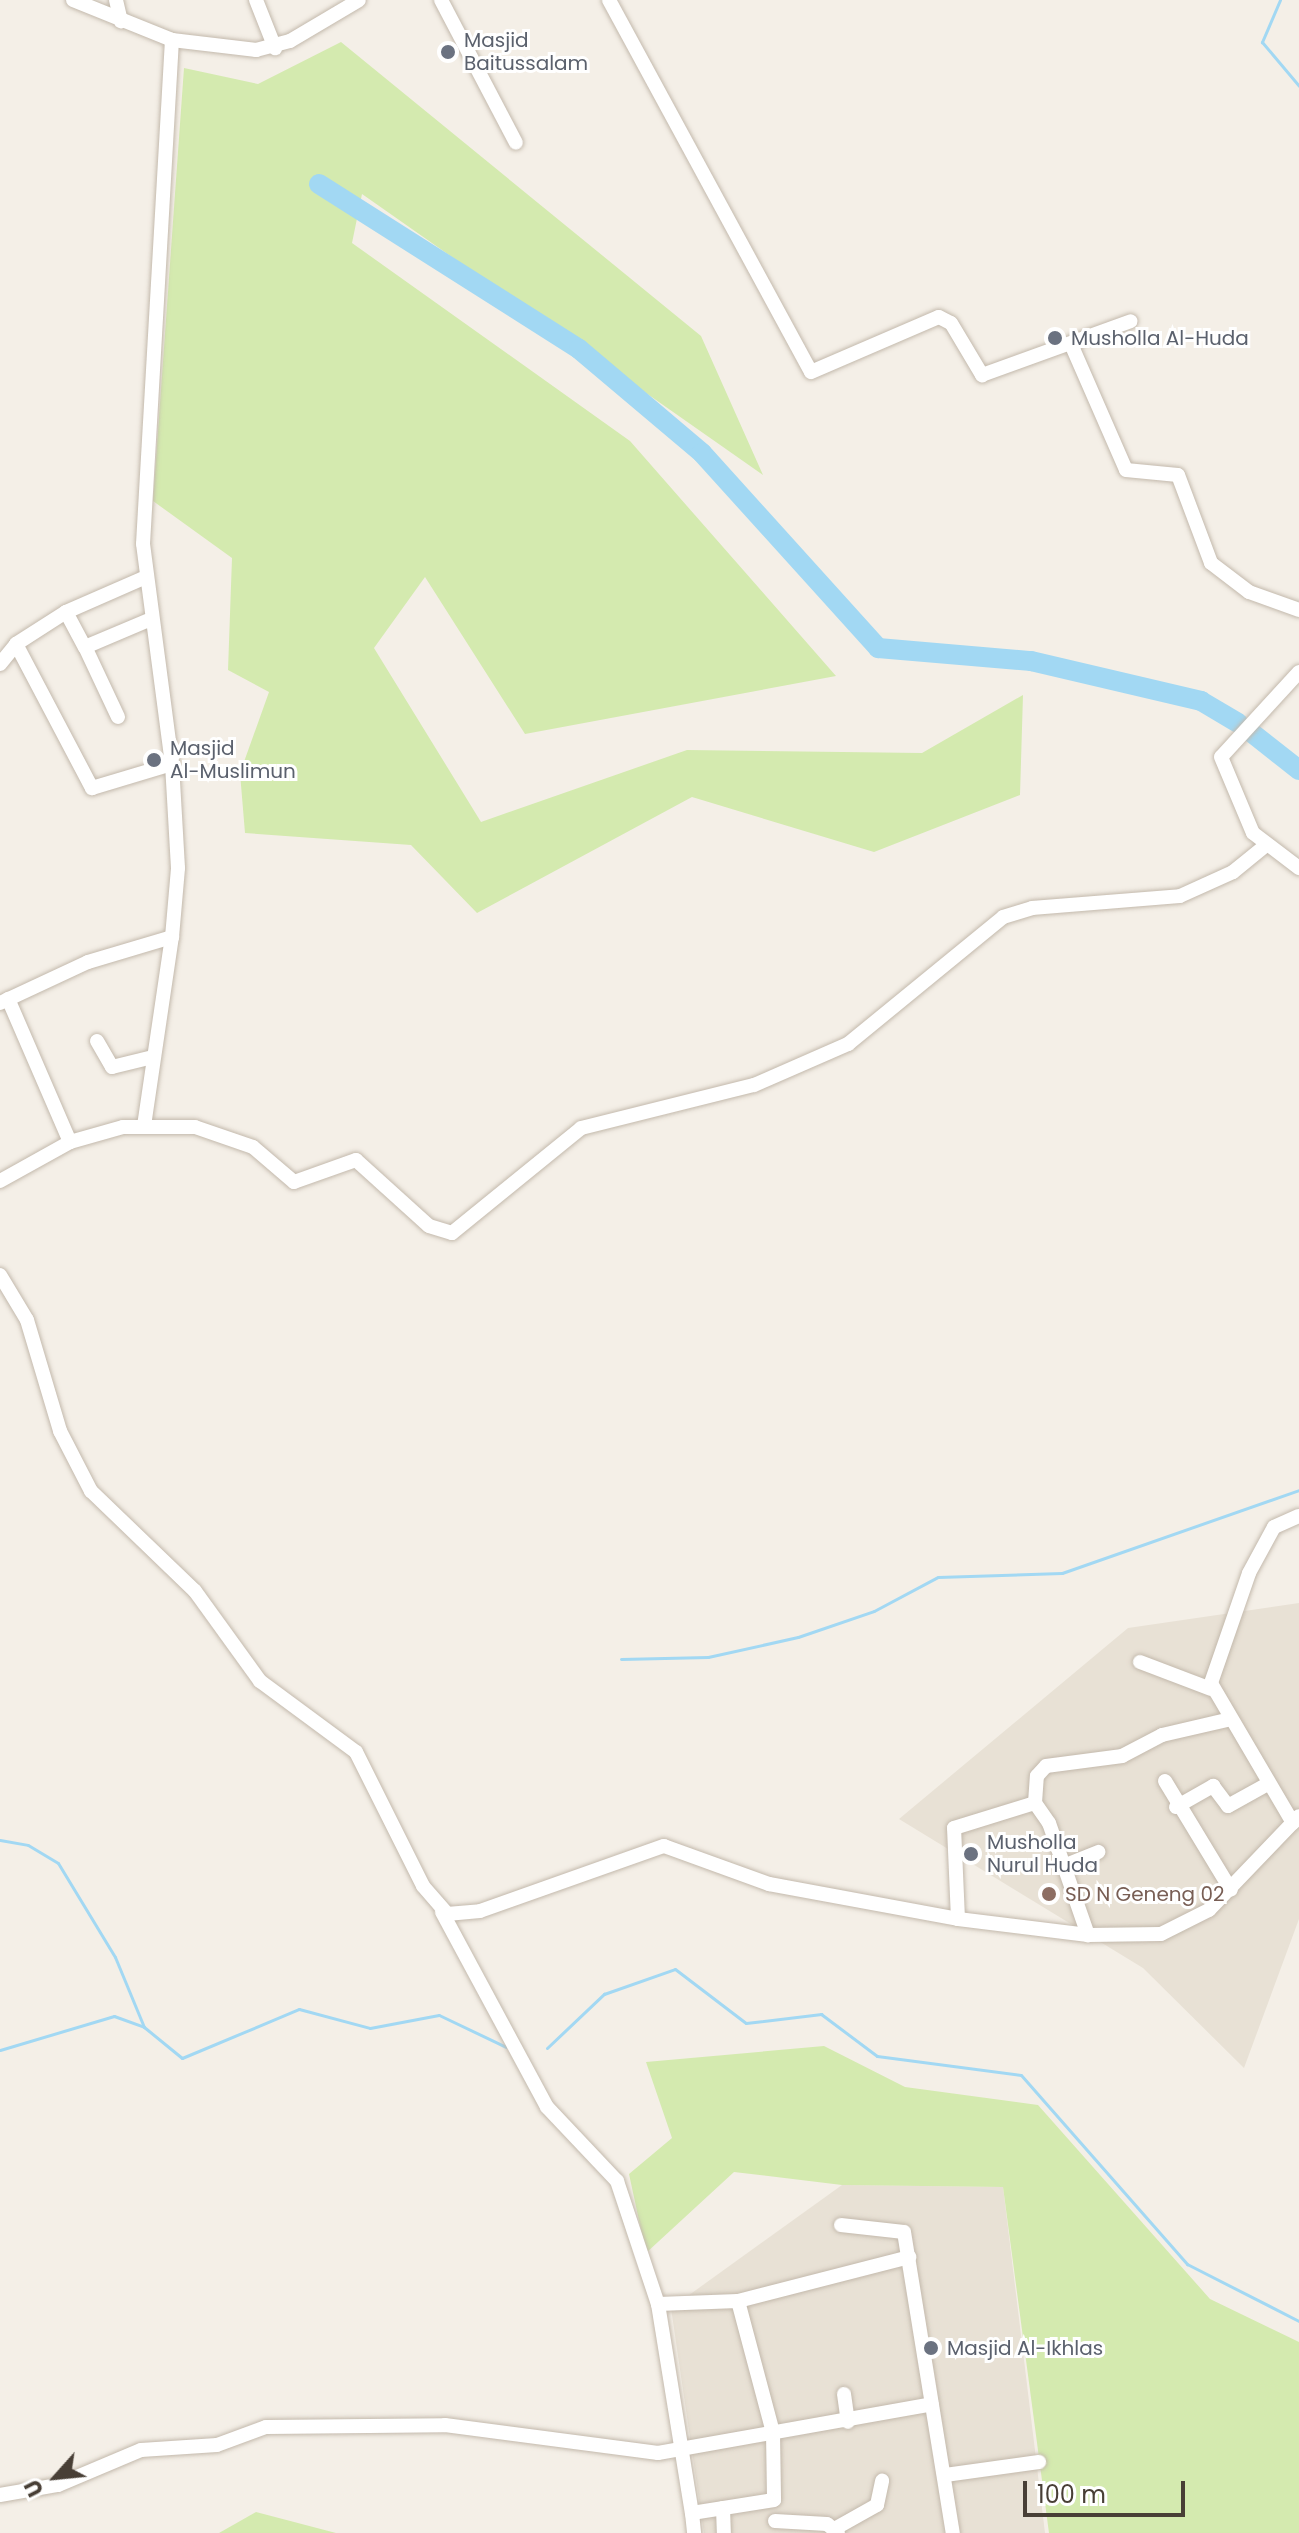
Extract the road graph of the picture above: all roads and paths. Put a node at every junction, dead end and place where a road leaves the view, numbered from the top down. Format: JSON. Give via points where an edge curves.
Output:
{"nodes":[{"id":1,"x":73,"y":0,"type":"edge"},
{"id":2,"x":116,"y":0,"type":"edge"},
{"id":3,"x":256,"y":0,"type":"edge"},
{"id":4,"x":359,"y":0,"type":"edge"},
{"id":5,"x":441,"y":0,"type":"edge"},
{"id":6,"x":609,"y":0,"type":"edge"},
{"id":7,"x":121,"y":21,"type":"junction"},
{"id":8,"x":172,"y":40,"type":"junction"},
{"id":9,"x":275,"y":48,"type":"junction"},
{"id":10,"x":516,"y":143,"type":"dead end"},
{"id":11,"x":1131,"y":321,"type":"dead end"},
{"id":12,"x":1071,"y":344,"type":"junction"},
{"id":13,"x":146,"y":577,"type":"junction"},
{"id":14,"x":1299,"y":610,"type":"edge"},
{"id":15,"x":66,"y":612,"type":"junction"},
{"id":16,"x":149,"y":620,"type":"junction"},
{"id":17,"x":16,"y":644,"type":"junction"},
{"id":18,"x":85,"y":647,"type":"junction"},
{"id":19,"x":0,"y":664,"type":"edge"},
{"id":20,"x":1299,"y":672,"type":"edge"},
{"id":21,"x":118,"y":717,"type":"dead end"},
{"id":22,"x":172,"y":764,"type":"junction"},
{"id":23,"x":1265,"y":846,"type":"junction"},
{"id":24,"x":1299,"y":868,"type":"edge"},
{"id":25,"x":172,"y":937,"type":"junction"},
{"id":26,"x":4,"y":1001,"type":"edge"},
{"id":27,"x":97,"y":1041,"type":"dead end"},
{"id":28,"x":153,"y":1057,"type":"junction"},
{"id":29,"x":144,"y":1126,"type":"junction"},
{"id":30,"x":70,"y":1142,"type":"junction"},
{"id":31,"x":0,"y":1181,"type":"edge"},
{"id":32,"x":0,"y":1275,"type":"edge"},
{"id":33,"x":1299,"y":1516,"type":"edge"},
{"id":34,"x":1140,"y":1662,"type":"dead end"},
{"id":35,"x":1211,"y":1689,"type":"junction"},
{"id":36,"x":1227,"y":1720,"type":"junction"},
{"id":37,"x":1165,"y":1781,"type":"dead end"},
{"id":38,"x":1266,"y":1785,"type":"junction"},
{"id":39,"x":1035,"y":1803,"type":"junction"},
{"id":40,"x":1176,"y":1807,"type":"junction"},
{"id":41,"x":1296,"y":1819,"type":"edge"},
{"id":42,"x":1099,"y":1852,"type":"dead end"},
{"id":43,"x":1066,"y":1865,"type":"junction"},
{"id":44,"x":1231,"y":1890,"type":"junction"},
{"id":45,"x":442,"y":1912,"type":"junction"},
{"id":46,"x":958,"y":1919,"type":"junction"},
{"id":47,"x":1088,"y":1935,"type":"junction"},
{"id":48,"x":841,"y":2225,"type":"dead end"},
{"id":49,"x":909,"y":2257,"type":"junction"},
{"id":50,"x":738,"y":2301,"type":"junction"},
{"id":51,"x":658,"y":2304,"type":"junction"},
{"id":52,"x":844,"y":2394,"type":"dead end"},
{"id":53,"x":932,"y":2404,"type":"junction"},
{"id":54,"x":848,"y":2422,"type":"junction"},
{"id":55,"x":773,"y":2433,"type":"junction"},
{"id":56,"x":679,"y":2450,"type":"junction"},
{"id":57,"x":1039,"y":2462,"type":"dead end"},
{"id":58,"x":945,"y":2475,"type":"junction"},
{"id":59,"x":882,"y":2481,"type":"dead end"},
{"id":60,"x":0,"y":2495,"type":"edge"},
{"id":61,"x":774,"y":2500,"type":"junction"},
{"id":62,"x":723,"y":2508,"type":"junction"},
{"id":63,"x":692,"y":2513,"type":"junction"},
{"id":64,"x":776,"y":2527,"type":"edge"},
{"id":65,"x":837,"y":2530,"type":"edge"},
{"id":66,"x":694,"y":2533,"type":"edge"},
{"id":67,"x":724,"y":2533,"type":"edge"},
{"id":68,"x":953,"y":2533,"type":"edge"}],
"edges":[{"from":1,"to":7,"type":"street"},
{"from":2,"to":7,"type":"street"},
{"from":3,"to":9,"type":"street"},
{"from":4,"to":9,"type":"street"},
{"from":5,"to":10,"type":"street"},
{"from":6,"to":12,"type":"street","via":[[811,372],[939,317],[951,323],[977,375]]},
{"from":7,"to":8,"type":"street"},
{"from":8,"to":9,"type":"street"},
{"from":8,"to":13,"type":"street"},
{"from":11,"to":12,"type":"street"},
{"from":12,"to":14,"type":"street","via":[[1126,470],[1178,475],[1211,563],[1249,592]]},
{"from":13,"to":15,"type":"street"},
{"from":13,"to":16,"type":"street"},
{"from":15,"to":17,"type":"street"},
{"from":15,"to":18,"type":"street"},
{"from":16,"to":18,"type":"street"},
{"from":16,"to":22,"type":"street"},
{"from":17,"to":19,"type":"street"},
{"from":17,"to":22,"type":"street","via":[[92,788]]},
{"from":18,"to":21,"type":"street"},
{"from":20,"to":23,"type":"street","via":[[1221,754],[1248,824]]},
{"from":22,"to":25,"type":"street","via":[[178,868]]},
{"from":23,"to":24,"type":"street"},
{"from":23,"to":29,"type":"street","via":[[1233,872],[1180,896],[1032,908],[1003,917],[848,1044],[754,1085],[581,1128],[452,1233],[429,1226],[356,1160],[294,1182],[242,1141],[195,1127]]},
{"from":25,"to":26,"type":"street","via":[[88,962]]},
{"from":25,"to":28,"type":"street"},
{"from":26,"to":30,"type":"street"},
{"from":27,"to":28,"type":"street","via":[[112,1067]]},
{"from":28,"to":29,"type":"street"},
{"from":29,"to":30,"type":"street"},
{"from":30,"to":31,"type":"street"},
{"from":32,"to":45,"type":"street","via":[[27,1320],[60,1431],[91,1491],[195,1591],[260,1681],[356,1752]]},
{"from":33,"to":35,"type":"street","via":[[1274,1527],[1249,1573],[1213,1662]]},
{"from":34,"to":35,"type":"street"},
{"from":35,"to":36,"type":"street"},
{"from":36,"to":38,"type":"street"},
{"from":36,"to":39,"type":"street","via":[[1166,1734],[1122,1756],[1046,1766],[1037,1776]]},
{"from":37,"to":40,"type":"street"},
{"from":38,"to":40,"type":"street","via":[[1228,1806],[1213,1786]]},
{"from":38,"to":41,"type":"street"},
{"from":39,"to":43,"type":"street"},
{"from":39,"to":46,"type":"street","via":[[954,1828]]},
{"from":40,"to":44,"type":"street"},
{"from":41,"to":44,"type":"street"},
{"from":42,"to":43,"type":"street"},
{"from":43,"to":47,"type":"street"},
{"from":44,"to":47,"type":"street","via":[[1178,1929]]},
{"from":45,"to":46,"type":"street","via":[[480,1911],[664,1846],[769,1884]]},
{"from":45,"to":51,"type":"street","via":[[547,2107],[617,2181]]},
{"from":46,"to":47,"type":"street"},
{"from":48,"to":49,"type":"street","via":[[898,2227]]},
{"from":49,"to":50,"type":"street"},
{"from":49,"to":53,"type":"street"},
{"from":50,"to":51,"type":"street"},
{"from":50,"to":55,"type":"street"},
{"from":51,"to":56,"type":"street"},
{"from":52,"to":54,"type":"street"},
{"from":53,"to":54,"type":"street"},
{"from":53,"to":58,"type":"street"},
{"from":54,"to":55,"type":"street"},
{"from":55,"to":56,"type":"street"},
{"from":55,"to":61,"type":"street"},
{"from":56,"to":60,"type":"street","via":[[646,2453],[445,2425],[266,2427],[217,2445],[139,2451],[58,2485]]},
{"from":56,"to":63,"type":"street"},
{"from":57,"to":58,"type":"street"},
{"from":58,"to":68,"type":"street"},
{"from":59,"to":65,"type":"street","via":[[877,2505]]},
{"from":61,"to":62,"type":"street"},
{"from":61,"to":64,"type":"street"},
{"from":62,"to":63,"type":"street"},
{"from":62,"to":67,"type":"street"},
{"from":63,"to":66,"type":"street"},
{"from":64,"to":65,"type":"street"}]}
